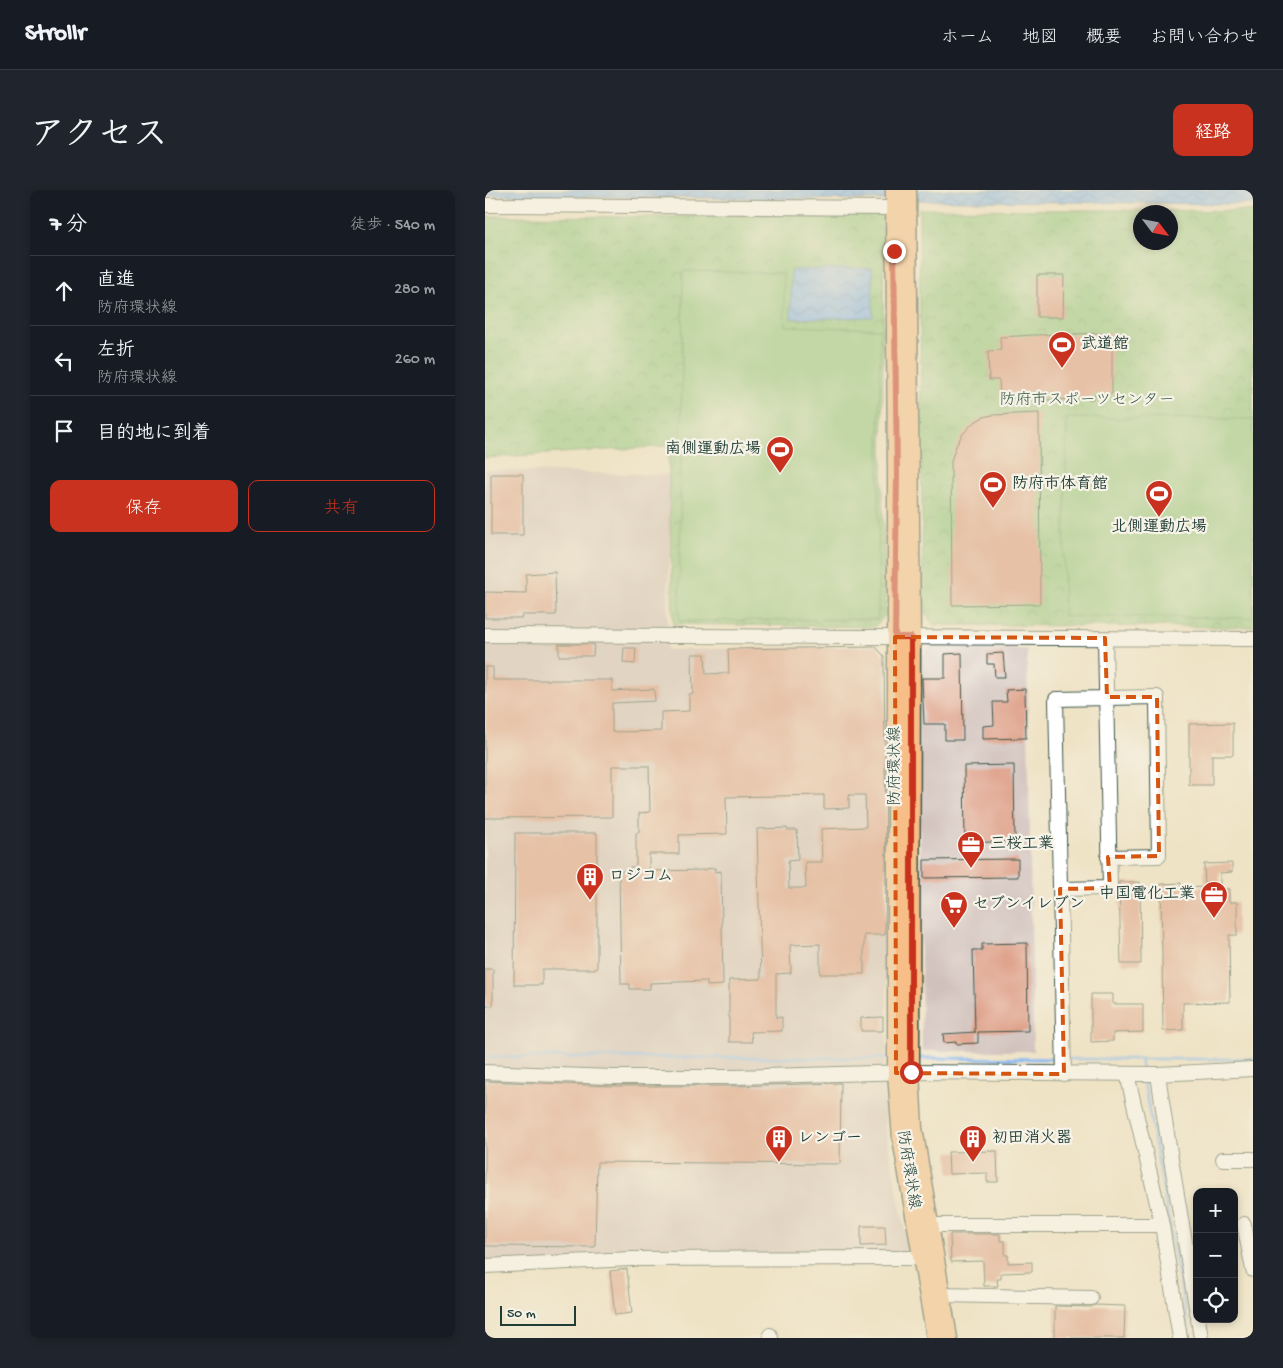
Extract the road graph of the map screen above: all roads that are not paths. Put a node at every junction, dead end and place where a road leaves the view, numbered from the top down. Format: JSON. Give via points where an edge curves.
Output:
{"nodes":[{"id":1,"x":894,"y":190,"type":"edge"},
{"id":2,"x":908,"y":190,"type":"edge"},
{"id":3,"x":485,"y":205,"type":"edge"},
{"id":4,"x":902,"y":210,"type":"junction"},
{"id":5,"x":485,"y":635,"type":"edge"},
{"id":6,"x":903,"y":637,"type":"junction"},
{"id":7,"x":1105,"y":638,"type":"junction"},
{"id":8,"x":1253,"y":639,"type":"edge"},
{"id":9,"x":1107,"y":697,"type":"junction"},
{"id":10,"x":1109,"y":857,"type":"junction"},
{"id":11,"x":1060,"y":889,"type":"junction"},
{"id":12,"x":1253,"y":1069,"type":"edge"},
{"id":13,"x":485,"y":1072,"type":"edge"},
{"id":14,"x":904,"y":1073,"type":"junction"},
{"id":15,"x":1064,"y":1074,"type":"junction"},
{"id":16,"x":1127,"y":1074,"type":"junction"},
{"id":17,"x":1158,"y":1074,"type":"junction"},
{"id":18,"x":1223,"y":1159,"type":"dead end"},
{"id":19,"x":1253,"y":1159,"type":"edge"},
{"id":20,"x":1244,"y":1224,"type":"edge"},
{"id":21,"x":929,"y":1225,"type":"junction"},
{"id":22,"x":1162,"y":1225,"type":"junction"},
{"id":23,"x":1190,"y":1227,"type":"edge"},
{"id":24,"x":921,"y":1258,"type":"junction"},
{"id":25,"x":485,"y":1266,"type":"edge"},
{"id":26,"x":1253,"y":1270,"type":"edge"},
{"id":27,"x":1194,"y":1278,"type":"edge"},
{"id":28,"x":941,"y":1295,"type":"junction"},
{"id":29,"x":1091,"y":1298,"type":"dead end"},
{"id":30,"x":1199,"y":1323,"type":"edge"},
{"id":31,"x":935,"y":1338,"type":"edge"},
{"id":32,"x":949,"y":1338,"type":"edge"},
{"id":33,"x":1180,"y":1338,"type":"edge"},
{"id":34,"x":1201,"y":1338,"type":"edge"}],
"edges":[{"from":1,"to":4,"type":"main road","name":"防府環状線"},
{"from":2,"to":4,"type":"main road","name":"防府環状線"},
{"from":3,"to":4,"type":"street"},
{"from":4,"to":6,"type":"main road","name":"防府環状線"},
{"from":5,"to":6,"type":"street"},
{"from":6,"to":7,"type":"street"},
{"from":6,"to":14,"type":"main road","name":"防府環状線"},
{"from":7,"to":8,"type":"street"},
{"from":7,"to":9,"type":"street"},
{"from":9,"to":10,"type":"street"},
{"from":9,"to":10,"type":"street","via":[[1157,697],[1159,856]]},
{"from":9,"to":11,"type":"street","via":[[1056,699]]},
{"from":10,"to":11,"type":"street","via":[[1110,888]]},
{"from":11,"to":15,"type":"street"},
{"from":12,"to":17,"type":"street"},
{"from":13,"to":14,"type":"street","via":[[640,1077]]},
{"from":14,"to":15,"type":"street"},
{"from":14,"to":21,"type":"main road","name":"防府環状線"},
{"from":14,"to":24,"type":"main road","name":"防府環状線","via":[[901,1139]]},
{"from":15,"to":16,"type":"street"},
{"from":16,"to":17,"type":"street"},
{"from":16,"to":22,"type":"street"},
{"from":17,"to":23,"type":"street","via":[[1165,1121]]},
{"from":18,"to":19,"type":"street"},
{"from":20,"to":26,"type":"street"},
{"from":21,"to":22,"type":"street"},
{"from":21,"to":28,"type":"main road","name":"防府環状線"},
{"from":22,"to":33,"type":"street"},
{"from":23,"to":27,"type":"street"},
{"from":24,"to":25,"type":"street","via":[[631,1259]]},
{"from":24,"to":31,"type":"main road","name":"防府環状線"},
{"from":28,"to":29,"type":"street"},
{"from":28,"to":32,"type":"main road","name":"防府環状線"},
{"from":30,"to":34,"type":"street"}]}
